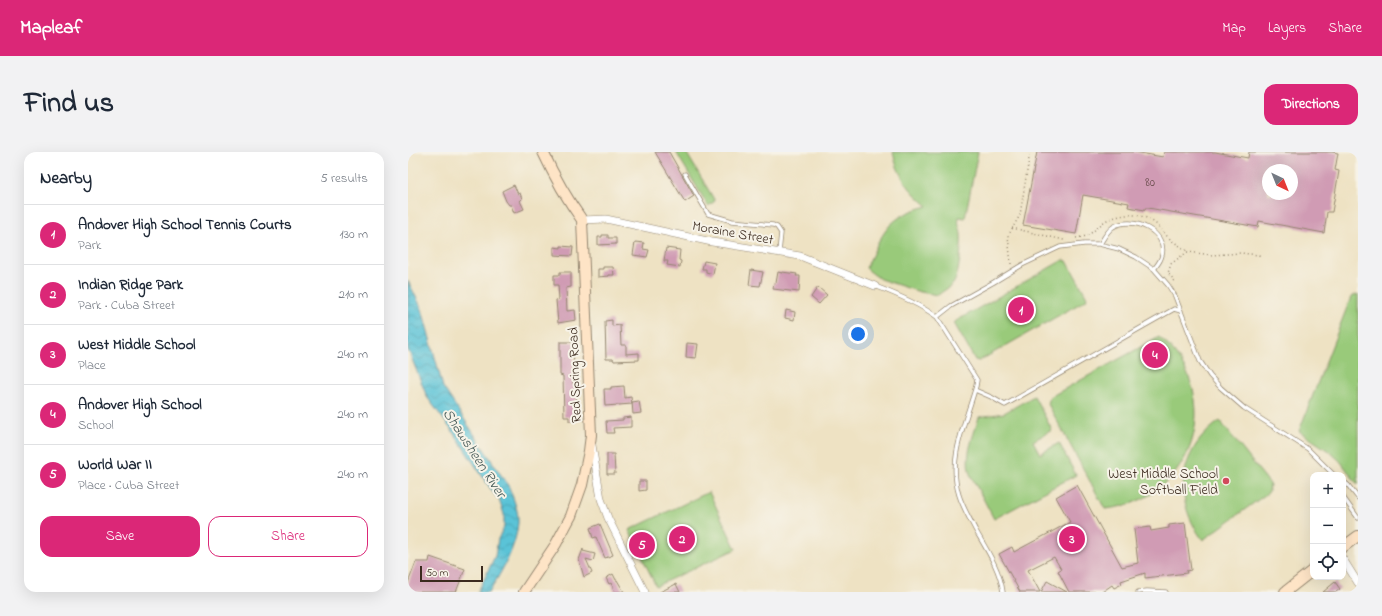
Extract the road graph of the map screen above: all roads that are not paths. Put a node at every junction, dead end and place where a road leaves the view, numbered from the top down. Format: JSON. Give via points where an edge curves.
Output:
{"nodes":[{"id":1,"x":543,"y":152,"type":"edge"},
{"id":2,"x":685,"y":174,"type":"dead end"},
{"id":3,"x":582,"y":220,"type":"junction"},
{"id":4,"x":1100,"y":244,"type":"junction"},
{"id":5,"x":779,"y":253,"type":"junction"},
{"id":6,"x":1154,"y":269,"type":"junction"},
{"id":7,"x":875,"y":286,"type":"joint"},
{"id":8,"x":1181,"y":311,"type":"junction"},
{"id":9,"x":937,"y":317,"type":"junction"},
{"id":10,"x":975,"y":390,"type":"junction"},
{"id":11,"x":590,"y":435,"type":"junction"},
{"id":12,"x":1331,"y":472,"type":"edge"},
{"id":13,"x":1346,"y":483,"type":"edge"},
{"id":14,"x":1358,"y":498,"type":"edge"},
{"id":15,"x":1346,"y":501,"type":"edge"},
{"id":16,"x":1358,"y":518,"type":"edge"},
{"id":17,"x":1358,"y":536,"type":"edge"},
{"id":18,"x":1346,"y":545,"type":"edge"},
{"id":19,"x":1346,"y":565,"type":"edge"},
{"id":20,"x":1310,"y":572,"type":"edge"},
{"id":21,"x":1358,"y":583,"type":"edge"},
{"id":22,"x":524,"y":592,"type":"edge"},
{"id":23,"x":645,"y":592,"type":"edge"},
{"id":24,"x":1003,"y":592,"type":"edge"},
{"id":25,"x":1138,"y":592,"type":"edge"},
{"id":26,"x":1166,"y":592,"type":"edge"},
{"id":27,"x":1285,"y":592,"type":"edge"}],
"edges":[{"from":1,"to":3,"type":"main road","via":[[551,170]]},
{"from":2,"to":5,"type":"lane","via":[[708,214],[732,221],[777,227],[781,233]]},
{"from":3,"to":5,"type":"street","name":"Moraine Street","via":[[606,219],[712,242]]},
{"from":3,"to":11,"type":"main road","name":"Red Spring Road"},
{"from":4,"to":6,"type":"lane","via":[[1119,249]]},
{"from":4,"to":6,"type":"lane","via":[[1114,226],[1128,222],[1141,224],[1150,229],[1162,245],[1160,261]]},
{"from":4,"to":9,"type":"lane","via":[[1060,247],[1044,254],[951,306]]},
{"from":5,"to":7,"type":"street","name":"Moraine Street","via":[[800,256]]},
{"from":6,"to":8,"type":"lane","via":[[1168,284]]},
{"from":7,"to":9,"type":"lane","via":[[903,297]]},
{"from":8,"to":10,"type":"lane","via":[[1174,310],[1005,405]]},
{"from":8,"to":12,"type":"lane","via":[[1200,361],[1221,388],[1244,408],[1308,449]]},
{"from":9,"to":10,"type":"lane","via":[[976,378]]},
{"from":10,"to":24,"type":"lane","via":[[955,457],[955,480],[964,509],[999,575]]},
{"from":11,"to":22,"type":"main road","name":"Red Spring Road","via":[[582,485],[571,516]]},
{"from":11,"to":23,"type":"street","via":[[606,512]]},
{"from":13,"to":14,"type":"lane"},
{"from":15,"to":16,"type":"lane"},
{"from":17,"to":18,"type":"main road"},
{"from":19,"to":21,"type":"street"},
{"from":20,"to":27,"type":"main road"},
{"from":25,"to":26,"type":"lane"}]}
